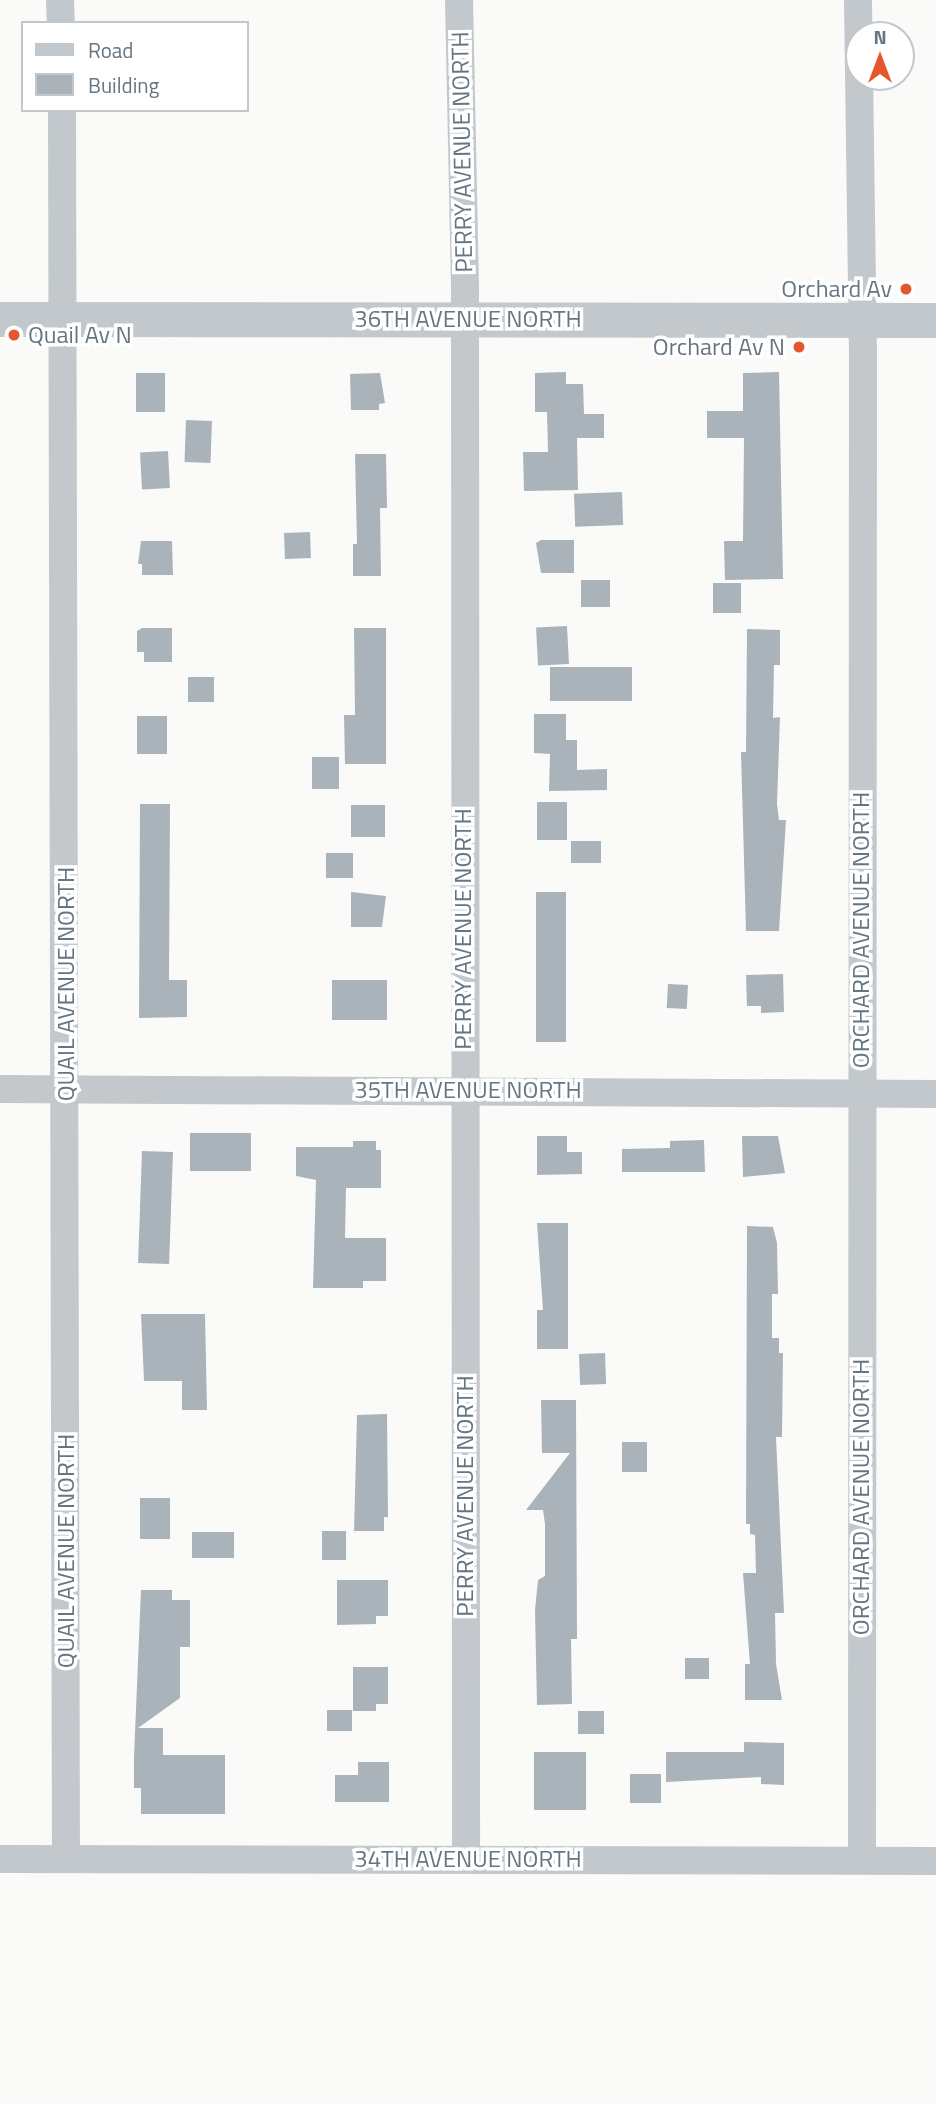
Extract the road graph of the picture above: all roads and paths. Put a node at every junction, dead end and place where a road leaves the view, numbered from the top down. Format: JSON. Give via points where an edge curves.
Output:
{"nodes":[{"id":1,"x":60,"y":0,"type":"edge"},
{"id":2,"x":459,"y":0,"type":"edge"},
{"id":3,"x":858,"y":0,"type":"edge"},
{"id":4,"x":61,"y":21,"type":"edge"},
{"id":5,"x":62,"y":112,"type":"edge"},
{"id":6,"x":0,"y":319,"type":"edge"},
{"id":7,"x":65,"y":319,"type":"junction"},
{"id":8,"x":463,"y":319,"type":"junction"},
{"id":9,"x":863,"y":320,"type":"junction"},
{"id":10,"x":936,"y":320,"type":"edge"},
{"id":11,"x":66,"y":1088,"type":"junction"},
{"id":12,"x":0,"y":1089,"type":"edge"},
{"id":13,"x":464,"y":1089,"type":"junction"},
{"id":14,"x":860,"y":1094,"type":"junction"},
{"id":15,"x":936,"y":1094,"type":"edge"},
{"id":16,"x":0,"y":1858,"type":"edge"},
{"id":17,"x":66,"y":1858,"type":"junction"},
{"id":18,"x":466,"y":1858,"type":"junction"},
{"id":19,"x":862,"y":1860,"type":"junction"},
{"id":20,"x":936,"y":1861,"type":"edge"}],
"edges":[{"from":1,"to":4,"type":"street"},
{"from":2,"to":8,"type":"street","name":"PERRY AVENUE NORTH"},
{"from":3,"to":9,"type":"street","name":"ORCHARD AVENUE NORTH"},
{"from":5,"to":7,"type":"street","name":"QUAIL AVENUE NORTH"},
{"from":6,"to":7,"type":"street","name":"36TH AVENUE NORTH"},
{"from":7,"to":8,"type":"street","name":"36TH AVENUE NORTH"},
{"from":7,"to":11,"type":"street","name":"QUAIL AVENUE NORTH"},
{"from":8,"to":9,"type":"street","name":"36TH AVENUE NORTH"},
{"from":8,"to":13,"type":"street","name":"PERRY AVENUE NORTH"},
{"from":9,"to":10,"type":"street","name":"36TH AVENUE NORTH"},
{"from":9,"to":14,"type":"street","name":"ORCHARD AVENUE NORTH"},
{"from":11,"to":12,"type":"street","name":"35TH AVENUE NORTH"},
{"from":11,"to":13,"type":"street","name":"35TH AVENUE NORTH"},
{"from":11,"to":17,"type":"street","name":"QUAIL AVENUE NORTH"},
{"from":13,"to":14,"type":"street","name":"35TH AVENUE NORTH"},
{"from":13,"to":18,"type":"street","name":"PERRY AVENUE NORTH"},
{"from":14,"to":15,"type":"street","name":"35TH AVENUE NORTH"},
{"from":14,"to":19,"type":"street","name":"ORCHARD AVENUE NORTH"},
{"from":16,"to":17,"type":"street","name":"34TH AVENUE NORTH"},
{"from":17,"to":18,"type":"street","name":"34TH AVENUE NORTH"},
{"from":18,"to":19,"type":"street","name":"34TH AVENUE NORTH"},
{"from":19,"to":20,"type":"street","name":"34TH AVENUE NORTH"}]}
